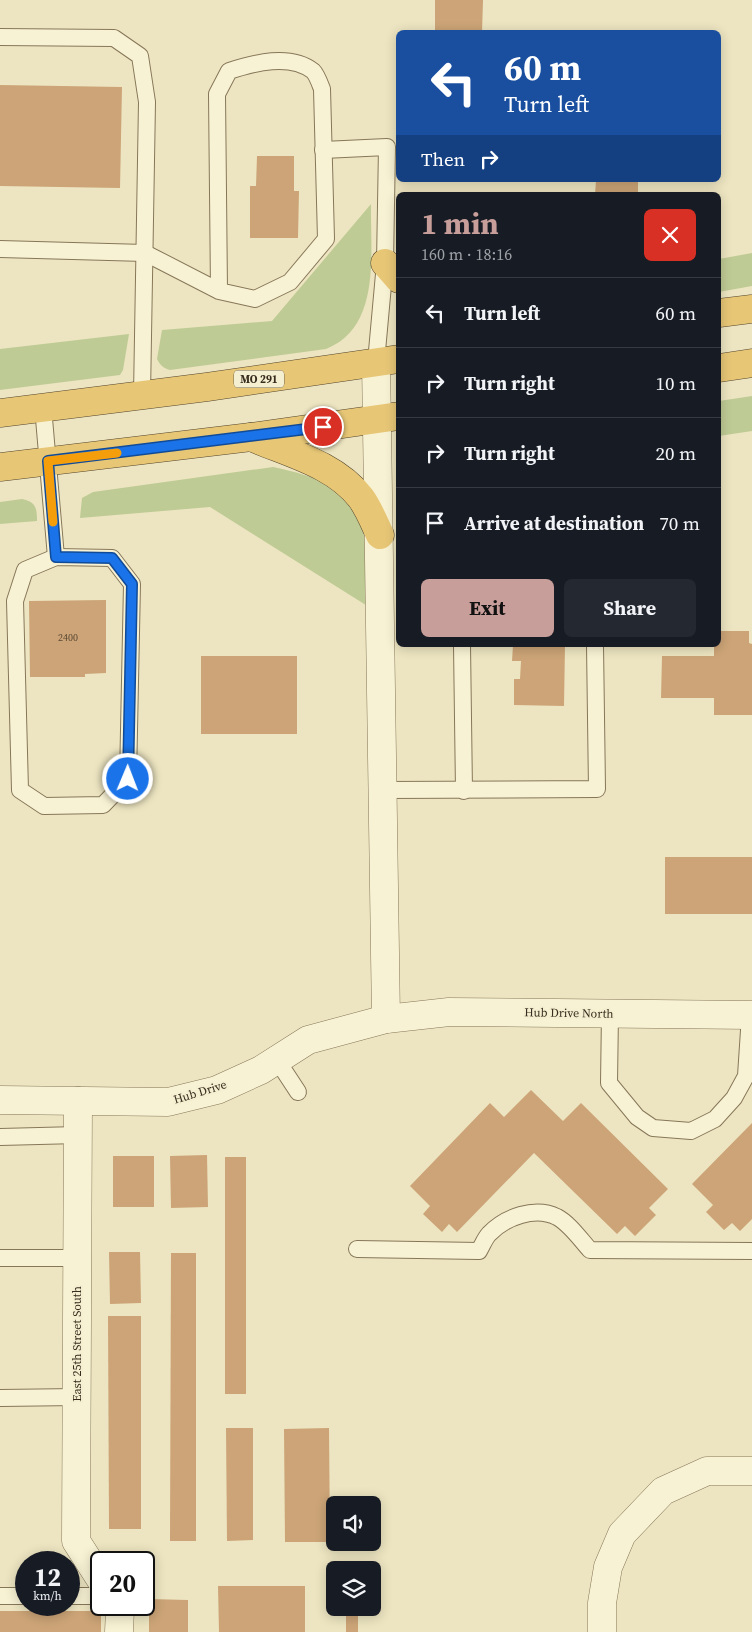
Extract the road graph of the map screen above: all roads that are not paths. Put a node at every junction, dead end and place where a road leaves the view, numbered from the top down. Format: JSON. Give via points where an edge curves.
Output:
{"nodes":[{"id":1,"x":0,"y":37,"type":"edge"},
{"id":2,"x":324,"y":150,"type":"junction"},
{"id":3,"x":0,"y":249,"type":"edge"},
{"id":4,"x":145,"y":253,"type":"junction"},
{"id":5,"x":392,"y":271,"type":"edge"},
{"id":6,"x":219,"y":291,"type":"junction"},
{"id":7,"x":752,"y":309,"type":"edge"},
{"id":8,"x":721,"y":314,"type":"edge"},
{"id":9,"x":388,"y":361,"type":"edge"},
{"id":10,"x":752,"y":363,"type":"edge"},
{"id":11,"x":721,"y":368,"type":"edge"},
{"id":12,"x":142,"y":395,"type":"junction"},
{"id":13,"x":42,"y":407,"type":"junction"},
{"id":14,"x":0,"y":413,"type":"edge"},
{"id":15,"x":388,"y":418,"type":"edge"},
{"id":16,"x":251,"y":437,"type":"junction"},
{"id":17,"x":48,"y":461,"type":"junction"},
{"id":18,"x":0,"y":467,"type":"edge"},
{"id":19,"x":380,"y":535,"type":"junction"},
{"id":20,"x":56,"y":557,"type":"junction"},
{"id":21,"x":390,"y":634,"type":"edge"},
{"id":22,"x":462,"y":647,"type":"edge"},
{"id":23,"x":595,"y":647,"type":"edge"},
{"id":24,"x":383,"y":790,"type":"junction"},
{"id":25,"x":464,"y":791,"type":"junction"},
{"id":26,"x":610,"y":1013,"type":"junction"},
{"id":27,"x":751,"y":1015,"type":"edge"},
{"id":28,"x":386,"y":1020,"type":"junction"},
{"id":29,"x":276,"y":1060,"type":"junction"},
{"id":30,"x":298,"y":1092,"type":"dead end"},
{"id":31,"x":0,"y":1100,"type":"edge"},
{"id":32,"x":78,"y":1101,"type":"junction"},
{"id":33,"x":78,"y":1135,"type":"junction"},
{"id":34,"x":0,"y":1137,"type":"edge"},
{"id":35,"x":357,"y":1249,"type":"dead end"},
{"id":36,"x":752,"y":1251,"type":"edge"},
{"id":37,"x":0,"y":1258,"type":"edge"},
{"id":38,"x":77,"y":1258,"type":"junction"},
{"id":39,"x":0,"y":1398,"type":"edge"},
{"id":40,"x":77,"y":1398,"type":"junction"},
{"id":41,"x":752,"y":1471,"type":"edge"},
{"id":42,"x":90,"y":1563,"type":"edge"},
{"id":43,"x":0,"y":1596,"type":"edge"},
{"id":44,"x":15,"y":1596,"type":"edge"},
{"id":45,"x":120,"y":1616,"type":"edge"},
{"id":46,"x":119,"y":1632,"type":"edge"},
{"id":47,"x":602,"y":1632,"type":"edge"}],
"edges":[{"from":1,"to":4,"type":"lane","via":[[114,38],[140,56],[147,102]]},
{"from":2,"to":5,"type":"lane","via":[[387,147]]},
{"from":2,"to":6,"type":"lane","via":[[326,239],[290,282],[255,299]]},
{"from":2,"to":6,"type":"lane","via":[[322,89],[314,72],[291,62],[255,63],[229,71],[217,94]]},
{"from":3,"to":4,"type":"lane"},
{"from":4,"to":6,"type":"lane"},
{"from":4,"to":12,"type":"lane"},
{"from":5,"to":9,"type":"lane"},
{"from":7,"to":8,"type":"highway"},
{"from":9,"to":12,"type":"highway","number":"MO 291"},
{"from":9,"to":15,"type":"street"},
{"from":10,"to":11,"type":"highway"},
{"from":12,"to":13,"type":"highway","number":"MO 291"},
{"from":13,"to":14,"type":"highway","number":"MO 291"},
{"from":13,"to":17,"type":"lane"},
{"from":15,"to":16,"type":"highway"},
{"from":15,"to":19,"type":"street"},
{"from":16,"to":17,"type":"highway"},
{"from":16,"to":19,"type":"highway","via":[[322,466],[341,478],[360,497]]},
{"from":17,"to":18,"type":"highway"},
{"from":17,"to":20,"type":"lane"},
{"from":19,"to":21,"type":"street"},
{"from":20,"to":20,"type":"lane","via":[[26,570],[15,601],[20,790],[44,806],[103,805],[128,779],[132,584],[112,558]]},
{"from":21,"to":24,"type":"street"},
{"from":22,"to":25,"type":"lane"},
{"from":23,"to":25,"type":"lane","via":[[597,789]]},
{"from":24,"to":25,"type":"lane"},
{"from":24,"to":28,"type":"street"},
{"from":26,"to":27,"type":"street","name":"Hub Drive North"},
{"from":26,"to":27,"type":"lane","via":[[609,1083],[637,1117],[653,1128],[691,1131],[715,1119],[734,1098],[746,1076]]},
{"from":26,"to":28,"type":"street","name":"Hub Drive North","via":[[449,1012]]},
{"from":28,"to":29,"type":"street","name":"Hub Drive","via":[[308,1040]]},
{"from":29,"to":30,"type":"lane"},
{"from":29,"to":32,"type":"street","name":"Hub Drive","via":[[217,1090],[168,1102]]},
{"from":31,"to":32,"type":"street","name":"Hub Drive"},
{"from":32,"to":33,"type":"street","name":"East 25th Street South"},
{"from":33,"to":34,"type":"lane"},
{"from":33,"to":38,"type":"street","name":"East 25th Street South"},
{"from":35,"to":36,"type":"lane","via":[[479,1251],[496,1227],[515,1216],[536,1212],[556,1216],[590,1250]]},
{"from":37,"to":38,"type":"lane"},
{"from":38,"to":40,"type":"street","name":"East 25th Street South"},
{"from":39,"to":40,"type":"lane"},
{"from":40,"to":42,"type":"street","name":"East 25th Street South","via":[[76,1541]]},
{"from":41,"to":47,"type":"street","via":[[707,1471],[664,1491],[622,1534],[608,1567],[602,1603]]},
{"from":43,"to":44,"type":"lane"},
{"from":45,"to":46,"type":"street"}]}
